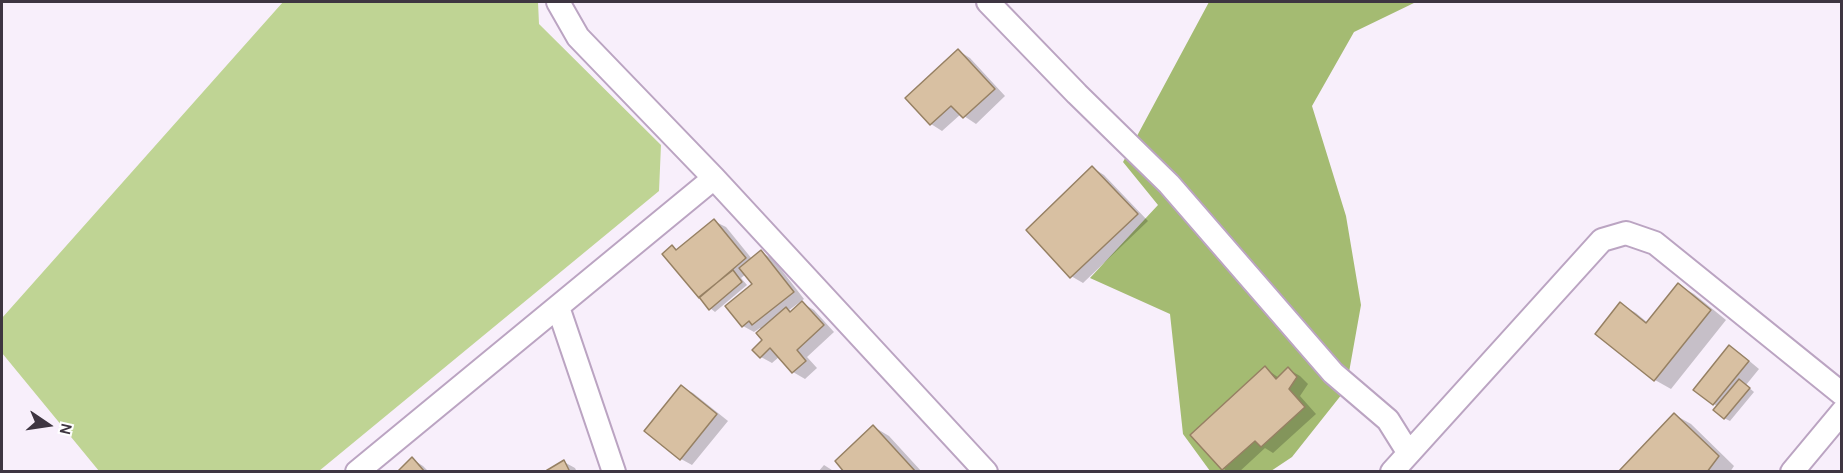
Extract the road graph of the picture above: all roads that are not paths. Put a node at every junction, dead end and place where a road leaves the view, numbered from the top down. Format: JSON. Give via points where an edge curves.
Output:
{"nodes":[{"id":1,"x":558,"y":2,"type":"edge"},
{"id":2,"x":988,"y":2,"type":"edge"},
{"id":3,"x":714,"y":178,"type":"junction"},
{"id":4,"x":558,"y":307,"type":"junction"},
{"id":5,"x":1842,"y":394,"type":"edge"},
{"id":6,"x":1842,"y":412,"type":"edge"},
{"id":7,"x":1408,"y":452,"type":"junction"},
{"id":8,"x":357,"y":471,"type":"edge"},
{"id":9,"x":614,"y":471,"type":"edge"},
{"id":10,"x":986,"y":471,"type":"edge"},
{"id":11,"x":1392,"y":471,"type":"edge"},
{"id":12,"x":1792,"y":471,"type":"edge"}],
"edges":[{"from":1,"to":3,"type":"street","via":[[578,37]]},
{"from":2,"to":7,"type":"street","via":[[1169,184],[1333,373],[1388,420]]},
{"from":3,"to":4,"type":"street"},
{"from":3,"to":10,"type":"street"},
{"from":4,"to":8,"type":"street"},
{"from":4,"to":9,"type":"street"},
{"from":5,"to":7,"type":"street","via":[[1655,243],[1626,233],[1602,240]]},
{"from":6,"to":12,"type":"street"},
{"from":7,"to":11,"type":"street"}]}
